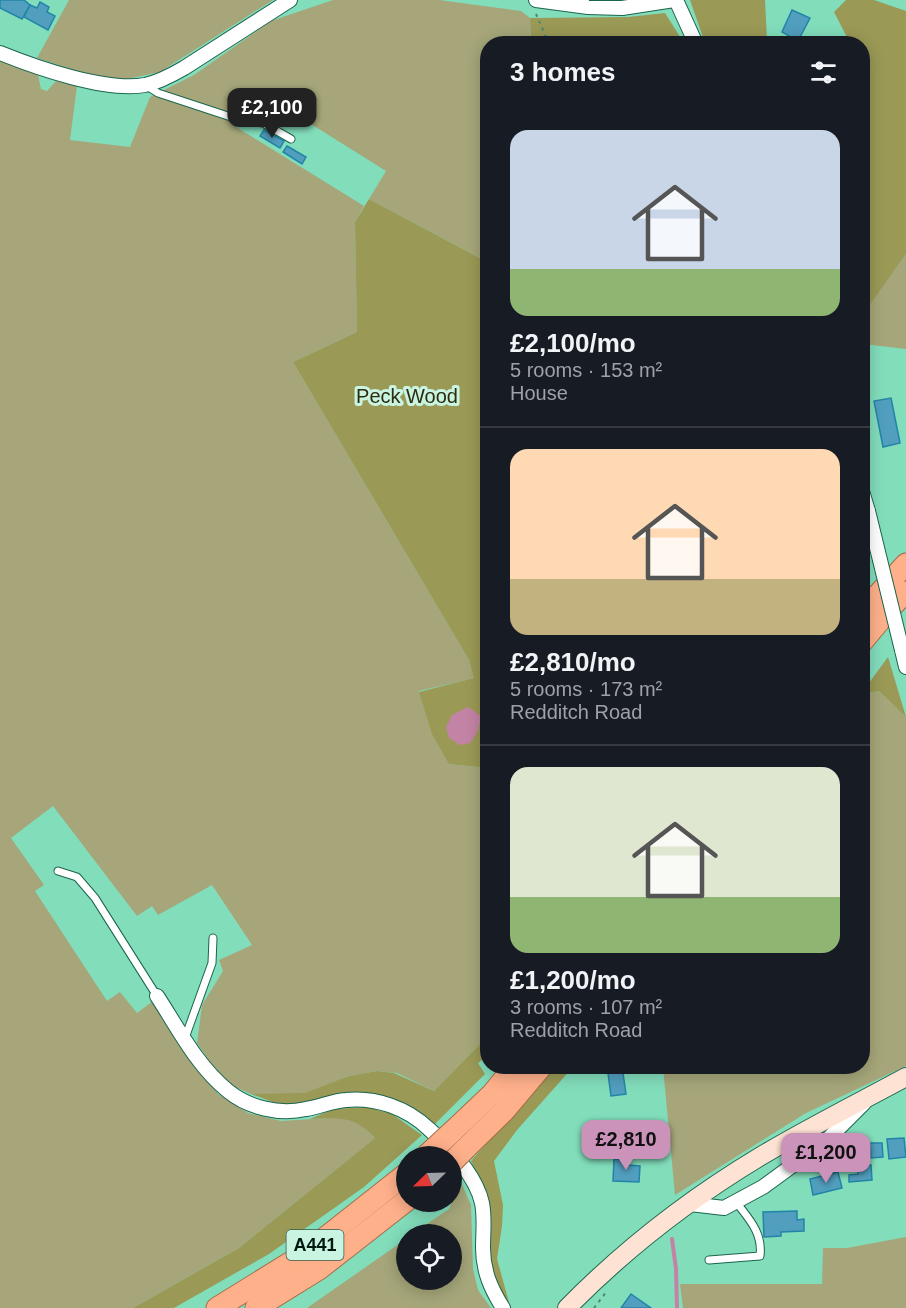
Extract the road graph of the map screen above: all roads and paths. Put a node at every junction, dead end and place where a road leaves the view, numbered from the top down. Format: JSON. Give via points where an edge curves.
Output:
{"nodes":[{"id":1,"x":290,"y":0,"type":"edge"},
{"id":2,"x":675,"y":0,"type":"edge"},
{"id":3,"x":535,"y":5,"type":"edge"},
{"id":4,"x":546,"y":36,"type":"edge"},
{"id":5,"x":692,"y":36,"type":"edge"},
{"id":6,"x":0,"y":53,"type":"edge"},
{"id":7,"x":144,"y":85,"type":"junction"},
{"id":8,"x":291,"y":139,"type":"dead end"},
{"id":9,"x":870,"y":519,"type":"edge"},
{"id":10,"x":906,"y":564,"type":"edge"},
{"id":11,"x":906,"y":592,"type":"edge"},
{"id":12,"x":870,"y":603,"type":"edge"},
{"id":13,"x":870,"y":632,"type":"edge"},
{"id":14,"x":906,"y":667,"type":"edge"},
{"id":15,"x":58,"y":871,"type":"dead end"},
{"id":16,"x":213,"y":938,"type":"dead end"},
{"id":17,"x":157,"y":996,"type":"joint"},
{"id":18,"x":184,"y":1038,"type":"junction"},
{"id":19,"x":509,"y":1074,"type":"edge"},
{"id":20,"x":535,"y":1074,"type":"edge"},
{"id":21,"x":906,"y":1077,"type":"edge"},
{"id":22,"x":872,"y":1095,"type":"junction"},
{"id":23,"x":458,"y":1146,"type":"edge"},
{"id":24,"x":458,"y":1146,"type":"edge"},
{"id":25,"x":396,"y":1182,"type":"edge"},
{"id":26,"x":736,"y":1202,"type":"junction"},
{"id":27,"x":690,"y":1204,"type":"junction"},
{"id":28,"x":396,"y":1209,"type":"edge"},
{"id":29,"x":709,"y":1260,"type":"dead end"},
{"id":30,"x":217,"y":1308,"type":"edge"},
{"id":31,"x":256,"y":1308,"type":"edge"},
{"id":32,"x":503,"y":1308,"type":"edge"},
{"id":33,"x":567,"y":1308,"type":"edge"}],
"edges":[{"from":1,"to":7,"type":"street","via":[[184,68]]},
{"from":2,"to":3,"type":"street","via":[[622,8]]},
{"from":2,"to":5,"type":"street"},
{"from":3,"to":4,"type":"path"},
{"from":6,"to":7,"type":"street","via":[[44,70],[116,85]]},
{"from":7,"to":8,"type":"lane","via":[[240,120],[263,123]]},
{"from":9,"to":14,"type":"street","bridge":true},
{"from":10,"to":12,"type":"highway"},
{"from":11,"to":13,"type":"highway"},
{"from":15,"to":17,"type":"lane","via":[[77,877],[88,890]]},
{"from":16,"to":18,"type":"lane","via":[[212,963]]},
{"from":17,"to":18,"type":"street"},
{"from":18,"to":32,"type":"street","via":[[214,1078],[256,1106],[302,1110],[363,1099],[394,1107],[429,1129],[467,1171],[477,1190],[484,1221],[485,1269]]},
{"from":19,"to":23,"type":"highway"},
{"from":20,"to":24,"type":"highway","via":[[504,1111]]},
{"from":21,"to":22,"type":"main road"},
{"from":22,"to":26,"type":"street","via":[[826,1141]]},
{"from":22,"to":27,"type":"main road","via":[[760,1157]]},
{"from":25,"to":30,"type":"highway","number":"A441","via":[[306,1253]]},
{"from":26,"to":27,"type":"street","via":[[724,1208]]},
{"from":26,"to":29,"type":"lane","via":[[758,1232],[760,1256]]},
{"from":27,"to":33,"type":"main road","via":[[653,1230]]},
{"from":28,"to":31,"type":"highway","number":"A441","via":[[319,1269]]}]}
